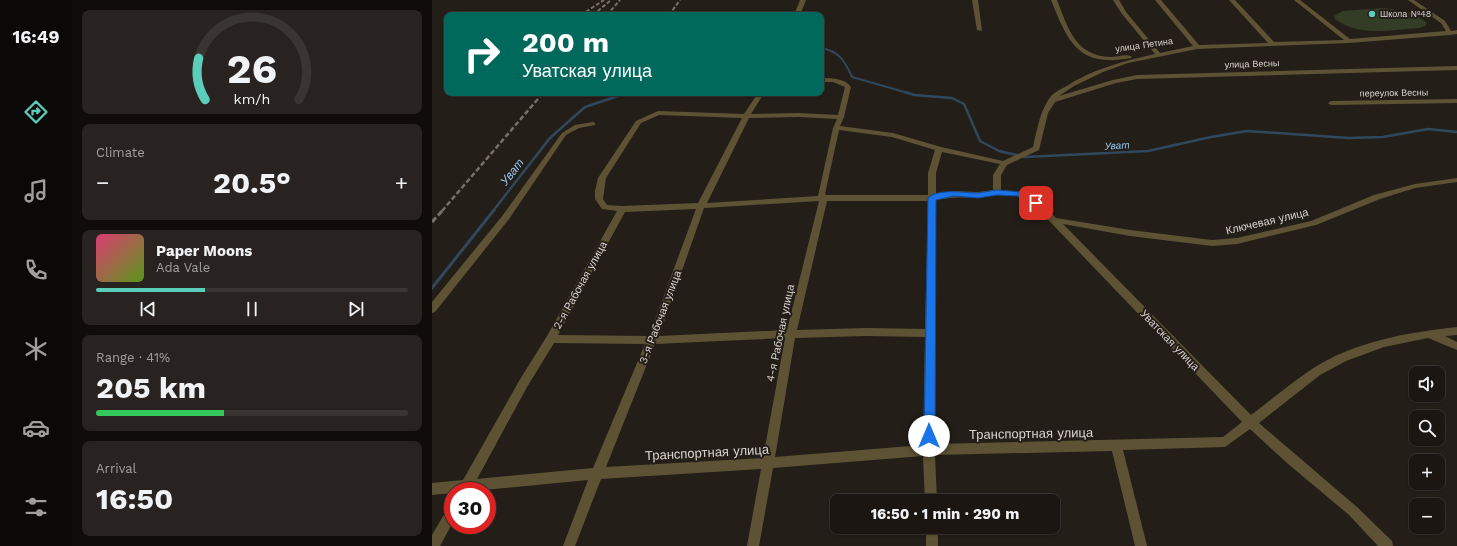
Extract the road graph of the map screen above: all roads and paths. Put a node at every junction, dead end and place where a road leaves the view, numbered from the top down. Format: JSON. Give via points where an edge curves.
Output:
{"nodes":[{"id":1,"x":803,"y":0,"type":"edge"},
{"id":2,"x":976,"y":0,"type":"edge"},
{"id":3,"x":1054,"y":0,"type":"edge"},
{"id":4,"x":1116,"y":0,"type":"edge"},
{"id":5,"x":1158,"y":0,"type":"edge"},
{"id":6,"x":1232,"y":0,"type":"edge"},
{"id":7,"x":1297,"y":0,"type":"edge"},
{"id":8,"x":1411,"y":0,"type":"edge"},
{"id":9,"x":798,"y":12,"type":"edge"},
{"id":10,"x":980,"y":30,"type":"dead end"},
{"id":11,"x":1457,"y":32,"type":"edge"},
{"id":12,"x":1450,"y":33,"type":"junction"},
{"id":13,"x":1349,"y":41,"type":"junction"},
{"id":14,"x":1273,"y":45,"type":"junction"},
{"id":15,"x":1197,"y":47,"type":"junction"},
{"id":16,"x":1157,"y":53,"type":"junction"},
{"id":17,"x":1457,"y":68,"type":"edge"},
{"id":18,"x":824,"y":80,"type":"edge"},
{"id":19,"x":759,"y":96,"type":"edge"},
{"id":20,"x":1457,"y":100,"type":"edge"},
{"id":21,"x":1052,"y":101,"type":"junction"},
{"id":22,"x":1331,"y":103,"type":"dead end"},
{"id":23,"x":747,"y":115,"type":"junction"},
{"id":24,"x":841,"y":117,"type":"junction"},
{"id":25,"x":593,"y":124,"type":"dead end"},
{"id":26,"x":836,"y":128,"type":"junction"},
{"id":27,"x":939,"y":149,"type":"junction"},
{"id":28,"x":1004,"y":163,"type":"junction"},
{"id":29,"x":1457,"y":180,"type":"edge"},
{"id":30,"x":997,"y":192,"type":"junction"},
{"id":31,"x":824,"y":198,"type":"junction"},
{"id":32,"x":932,"y":198,"type":"junction"},
{"id":33,"x":701,"y":206,"type":"junction"},
{"id":34,"x":622,"y":209,"type":"junction"},
{"id":35,"x":1053,"y":220,"type":"junction"},
{"id":36,"x":432,"y":309,"type":"edge"},
{"id":37,"x":1457,"y":331,"type":"edge"},
{"id":38,"x":791,"y":334,"type":"junction"},
{"id":39,"x":930,"y":334,"type":"junction"},
{"id":40,"x":1428,"y":334,"type":"junction"},
{"id":41,"x":551,"y":339,"type":"junction"},
{"id":42,"x":652,"y":340,"type":"junction"},
{"id":43,"x":1457,"y":346,"type":"edge"},
{"id":44,"x":1250,"y":422,"type":"junction"},
{"id":45,"x":1116,"y":445,"type":"junction"},
{"id":46,"x":929,"y":450,"type":"junction"},
{"id":47,"x":768,"y":463,"type":"junction"},
{"id":48,"x":597,"y":473,"type":"junction"},
{"id":49,"x":469,"y":482,"type":"edge"},
{"id":50,"x":496,"y":485,"type":"edge"},
{"id":51,"x":432,"y":489,"type":"edge"},
{"id":52,"x":444,"y":489,"type":"edge"},
{"id":53,"x":931,"y":494,"type":"edge"},
{"id":54,"x":444,"y":526,"type":"edge"},
{"id":55,"x":932,"y":534,"type":"edge"},
{"id":56,"x":433,"y":546,"type":"edge"},
{"id":57,"x":569,"y":546,"type":"edge"},
{"id":58,"x":753,"y":546,"type":"edge"},
{"id":59,"x":932,"y":546,"type":"edge"},
{"id":60,"x":1141,"y":546,"type":"edge"},
{"id":61,"x":1386,"y":546,"type":"edge"}],
"edges":[{"from":1,"to":9,"type":"street"},
{"from":2,"to":10,"type":"street"},
{"from":3,"to":16,"type":"street","name":"улица Петина","via":[[1072,41],[1082,52],[1104,59]]},
{"from":4,"to":16,"type":"street"},
{"from":5,"to":15,"type":"street"},
{"from":6,"to":14,"type":"street"},
{"from":7,"to":13,"type":"street"},
{"from":8,"to":12,"type":"street","via":[[1443,22]]},
{"from":11,"to":12,"type":"street"},
{"from":12,"to":13,"type":"street"},
{"from":13,"to":14,"type":"street"},
{"from":14,"to":15,"type":"street"},
{"from":15,"to":16,"type":"street","name":"улица Петина"},
{"from":15,"to":21,"type":"street","via":[[1126,62],[1101,71],[1072,85],[1055,96]]},
{"from":17,"to":21,"type":"street","name":"улица Весны","via":[[1137,77],[1115,81]]},
{"from":18,"to":24,"type":"street","via":[[842,82],[848,87]]},
{"from":19,"to":23,"type":"street","name":"3-я Рабочая улица"},
{"from":20,"to":22,"type":"street","name":"переулок Весны"},
{"from":21,"to":28,"type":"street","via":[[1045,113],[1036,148]]},
{"from":23,"to":24,"type":"street"},
{"from":23,"to":33,"type":"street","name":"3-я Рабочая улица"},
{"from":23,"to":34,"type":"street","via":[[658,113],[638,122],[602,178],[599,191],[599,199],[605,208]]},
{"from":24,"to":26,"type":"street"},
{"from":25,"to":36,"type":"street","via":[[577,126],[564,134],[506,217]]},
{"from":26,"to":27,"type":"street","via":[[892,134]]},
{"from":26,"to":31,"type":"street","name":"4-я Рабочая улица","via":[[821,195]]},
{"from":27,"to":28,"type":"street"},
{"from":27,"to":32,"type":"street","via":[[932,173]]},
{"from":28,"to":30,"type":"street","via":[[997,175]]},
{"from":29,"to":35,"type":"street","name":"Ключевая улица","via":[[1415,186],[1377,197],[1313,223],[1238,241],[1185,241]]},
{"from":30,"to":32,"type":"street","name":"Уватская улица"},
{"from":30,"to":35,"type":"street","name":"Уватская улица","via":[[1019,194],[1036,203]]},
{"from":31,"to":32,"type":"street","name":"Уватская улица"},
{"from":31,"to":33,"type":"street","name":"Уватская улица"},
{"from":31,"to":38,"type":"street","name":"4-я Рабочая улица"},
{"from":32,"to":39,"type":"street"},
{"from":33,"to":34,"type":"street","name":"Уватская улица"},
{"from":33,"to":42,"type":"street","name":"3-я Рабочая улица"},
{"from":34,"to":41,"type":"street","name":"2-я Рабочая улица"},
{"from":35,"to":44,"type":"street","name":"Уватская улица"},
{"from":37,"to":40,"type":"street","name":"Транспортная улица"},
{"from":38,"to":39,"type":"street"},
{"from":38,"to":42,"type":"street"},
{"from":38,"to":47,"type":"street","name":"4-я Рабочая улица"},
{"from":39,"to":46,"type":"street"},
{"from":40,"to":43,"type":"street"},
{"from":40,"to":44,"type":"street","name":"Транспортная улица","via":[[1384,343],[1342,358],[1316,372]]},
{"from":41,"to":42,"type":"street"},
{"from":41,"to":49,"type":"street","name":"2-я Рабочая улица"},
{"from":42,"to":48,"type":"street","name":"3-я Рабочая улица"},
{"from":44,"to":45,"type":"street","name":"Транспортная улица","via":[[1224,442]]},
{"from":44,"to":61,"type":"street","name":"Уватская улица","via":[[1353,511]]},
{"from":45,"to":46,"type":"street","name":"Транспортная улица"},
{"from":45,"to":60,"type":"street"},
{"from":46,"to":47,"type":"street","name":"Транспортная улица"},
{"from":46,"to":53,"type":"street"},
{"from":47,"to":48,"type":"street","name":"Транспортная улица"},
{"from":47,"to":58,"type":"street","name":"4-я Рабочая улица"},
{"from":48,"to":50,"type":"street","name":"Транспортная улица"},
{"from":48,"to":57,"type":"street","name":"3-я Рабочая улица"},
{"from":51,"to":52,"type":"street","name":"Транспортная улица"},
{"from":54,"to":56,"type":"street"},
{"from":55,"to":59,"type":"street"}]}
